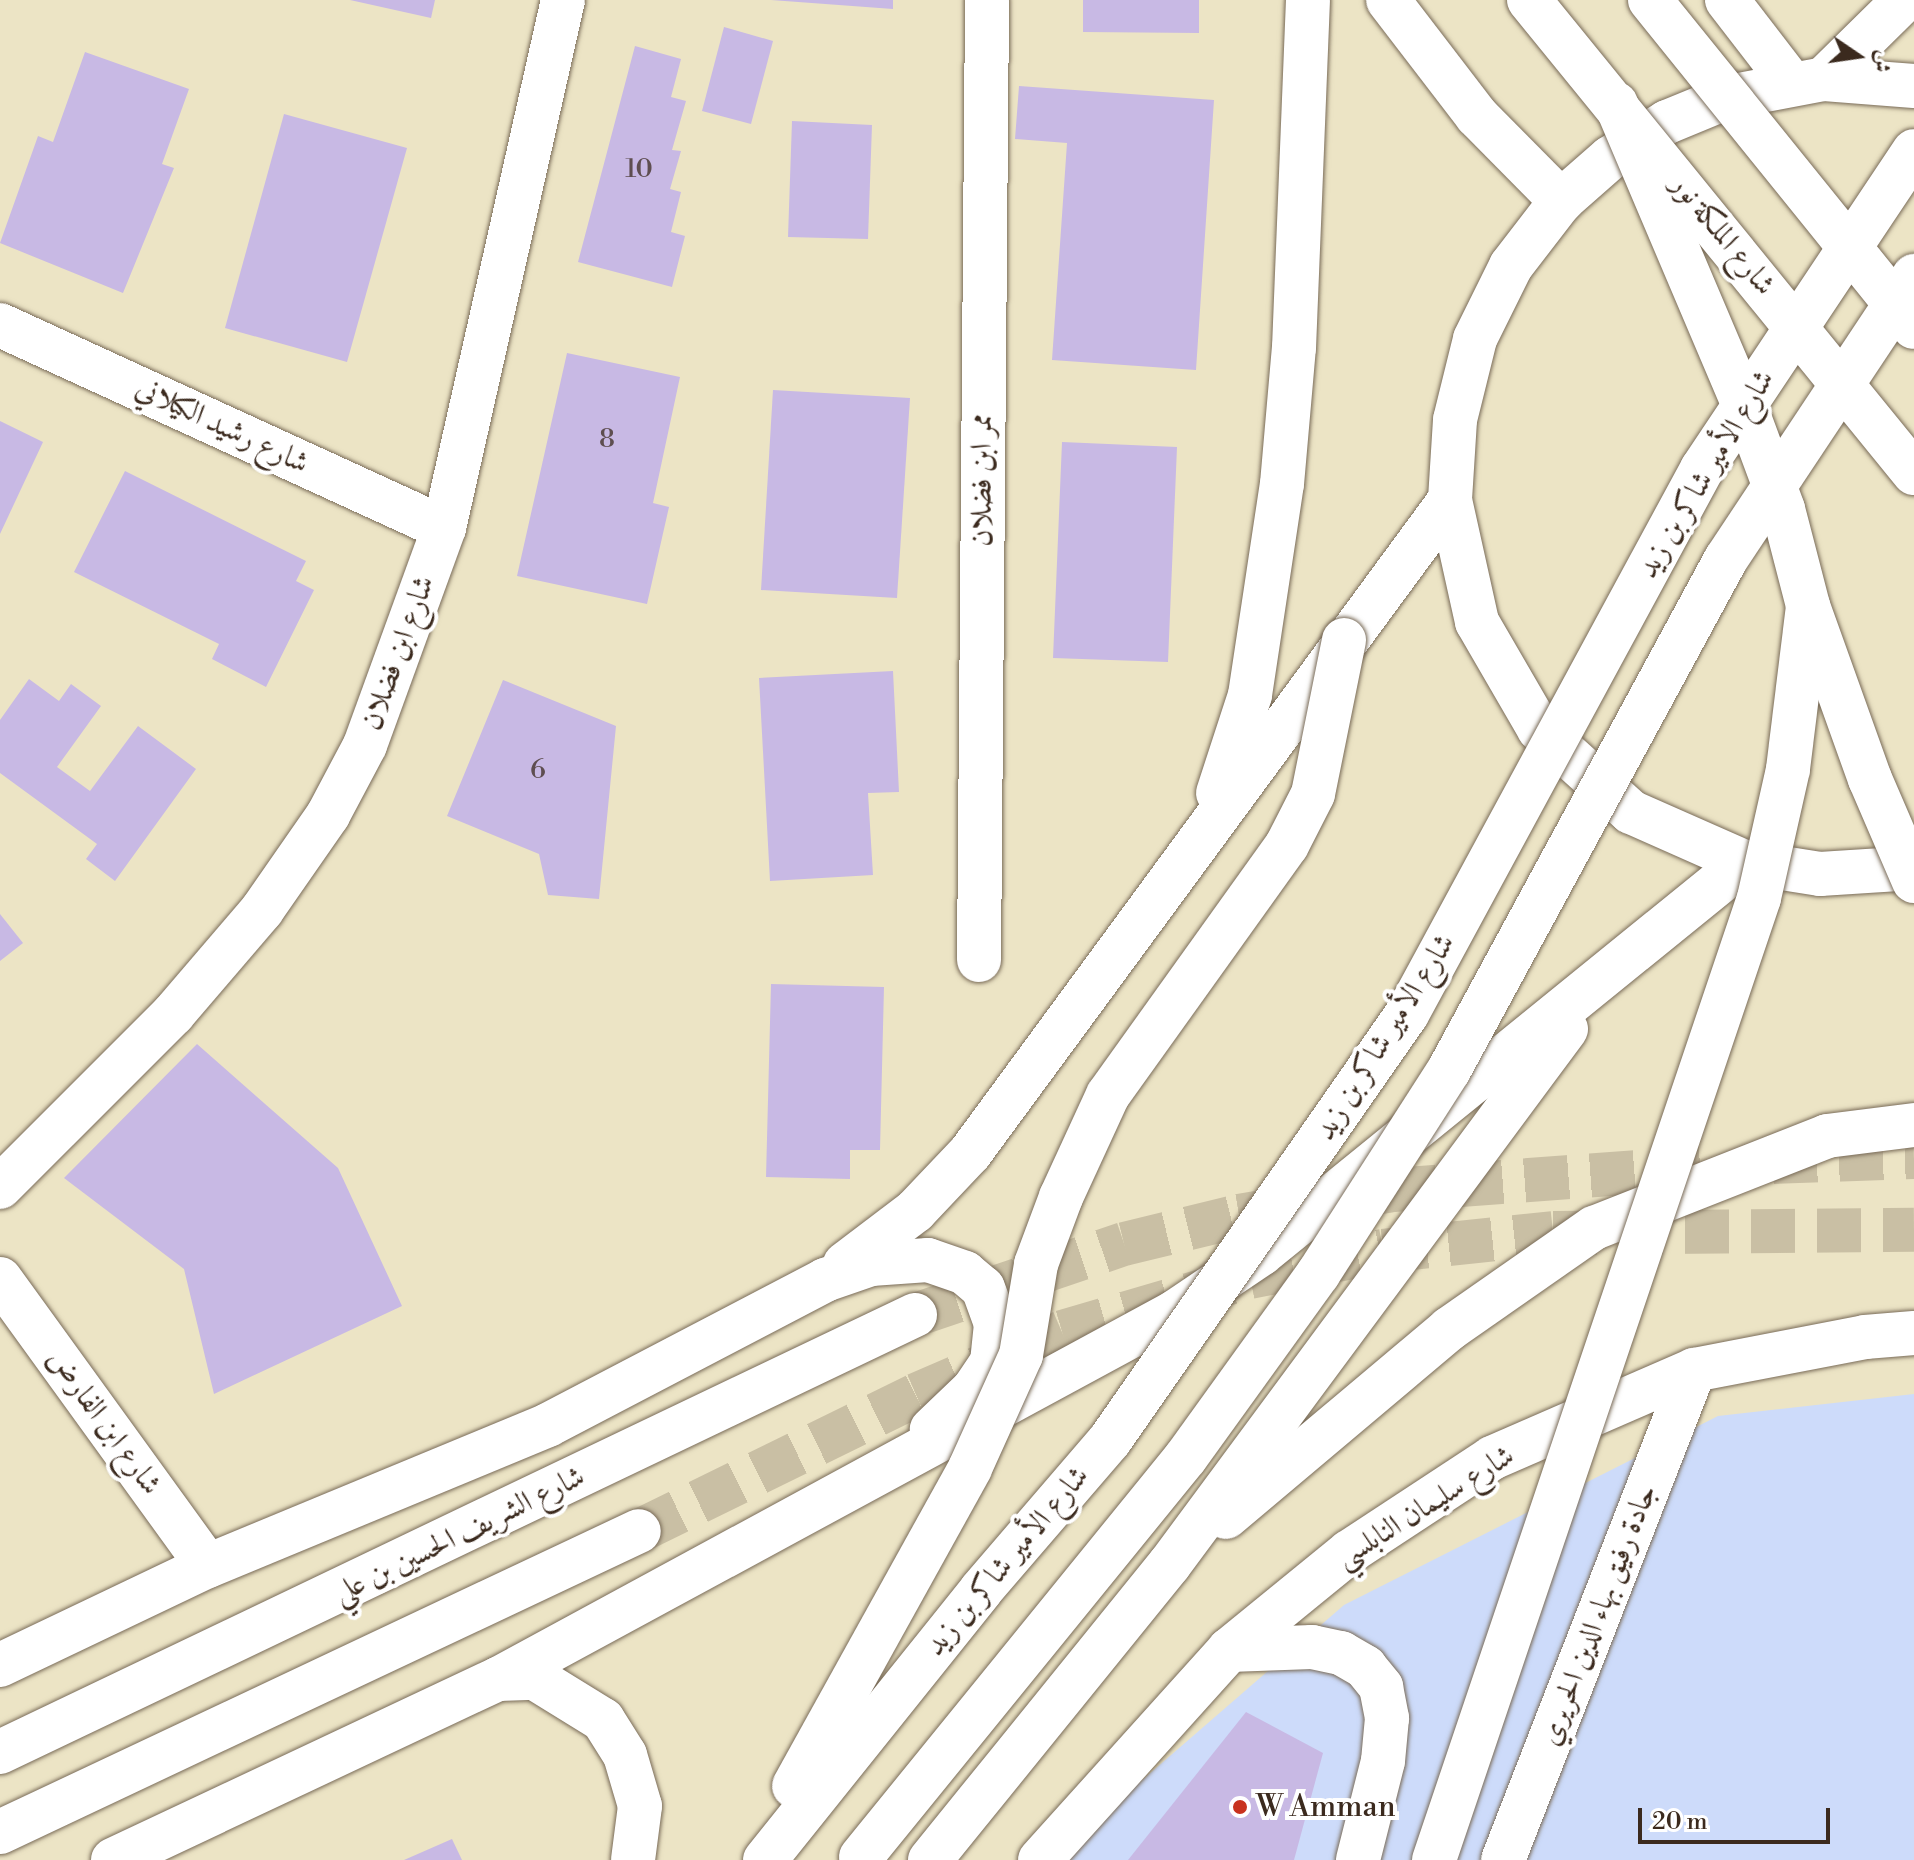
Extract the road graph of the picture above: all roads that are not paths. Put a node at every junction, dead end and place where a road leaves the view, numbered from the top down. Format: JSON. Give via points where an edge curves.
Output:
{"nodes":[{"id":1,"x":563,"y":0,"type":"edge"},
{"id":2,"x":987,"y":0,"type":"edge"},
{"id":3,"x":1308,"y":0,"type":"edge"},
{"id":4,"x":1388,"y":0,"type":"edge"},
{"id":5,"x":1529,"y":0,"type":"edge"},
{"id":6,"x":1650,"y":0,"type":"edge"},
{"id":7,"x":1727,"y":0,"type":"edge"},
{"id":8,"x":1904,"y":0,"type":"edge"},
{"id":9,"x":1808,"y":81,"type":"junction"},
{"id":10,"x":1914,"y":86,"type":"edge"},
{"id":11,"x":1616,"y":104,"type":"junction"},
{"id":12,"x":1914,"y":151,"type":"edge"},
{"id":13,"x":1561,"y":201,"type":"junction"},
{"id":14,"x":1914,"y":276,"type":"edge"},
{"id":15,"x":0,"y":325,"type":"edge"},
{"id":16,"x":1914,"y":327,"type":"edge"},
{"id":17,"x":1914,"y":473,"type":"edge"},
{"id":18,"x":1450,"y":500,"type":"junction"},
{"id":19,"x":444,"y":528,"type":"junction"},
{"id":20,"x":1808,"y":606,"type":"junction"},
{"id":21,"x":1344,"y":640,"type":"junction"},
{"id":22,"x":1199,"y":842,"type":"junction"},
{"id":23,"x":1744,"y":862,"type":"junction"},
{"id":24,"x":1914,"y":868,"type":"edge"},
{"id":25,"x":1914,"y":881,"type":"edge"},
{"id":26,"x":979,"y":960,"type":"dead end"},
{"id":27,"x":1609,"y":972,"type":"junction"},
{"id":28,"x":1914,"y":1125,"type":"edge"},
{"id":29,"x":0,"y":1187,"type":"edge"},
{"id":30,"x":0,"y":1279,"type":"edge"},
{"id":31,"x":805,"y":1292,"type":"junction"},
{"id":32,"x":915,"y":1315,"type":"tunnel mouth"},
{"id":33,"x":1914,"y":1333,"type":"edge"},
{"id":34,"x":1694,"y":1370,"type":"junction"},
{"id":35,"x":896,"y":1465,"type":"junction"},
{"id":36,"x":639,"y":1531,"type":"tunnel mouth"},
{"id":37,"x":1169,"y":1565,"type":"junction"},
{"id":38,"x":208,"y":1566,"type":"junction"},
{"id":39,"x":1229,"y":1650,"type":"junction"},
{"id":40,"x":0,"y":1665,"type":"edge"},
{"id":41,"x":498,"y":1679,"type":"junction"},
{"id":42,"x":0,"y":1752,"type":"edge"},
{"id":43,"x":0,"y":1832,"type":"edge"},
{"id":44,"x":860,"y":1858,"type":"edge"},
{"id":45,"x":113,"y":1860,"type":"edge"},
{"id":46,"x":633,"y":1860,"type":"edge"},
{"id":47,"x":751,"y":1860,"type":"edge"},
{"id":48,"x":765,"y":1860,"type":"edge"},
{"id":49,"x":930,"y":1860,"type":"edge"},
{"id":50,"x":1040,"y":1860,"type":"edge"},
{"id":51,"x":1358,"y":1860,"type":"edge"},
{"id":52,"x":1434,"y":1860,"type":"edge"},
{"id":53,"x":1503,"y":1860,"type":"edge"}],
"edges":[{"from":1,"to":19,"type":"main road","name":"شارع ابن فضلان"},
{"from":2,"to":26,"type":"main road","name":"ممر ابن فضلان"},
{"from":3,"to":22,"type":"main road","via":[[1294,348],[1282,484],[1250,695]]},
{"from":4,"to":13,"type":"main road","via":[[1477,116]]},
{"from":5,"to":11,"type":"main road","name":"شارع الملكة نور","bridge":true},
{"from":6,"to":16,"type":"main road","bridge":true},
{"from":7,"to":9,"type":"main road"},
{"from":8,"to":9,"type":"main road"},
{"from":9,"to":10,"type":"main road"},
{"from":9,"to":13,"type":"main road","via":[[1728,97],[1667,122],[1610,158]]},
{"from":11,"to":17,"type":"main road","name":"شارع الملكة نور","bridge":true},
{"from":11,"to":20,"type":"main road","bridge":true,"via":[[1749,417],[1783,509]]},
{"from":12,"to":48,"type":"main road","name":"شارع الأمير شاكر بن زيد","bridge":true,"via":[[1702,469],[1407,1014],[1110,1440],[970,1603]]},
{"from":13,"to":18,"type":"main road","via":[[1511,266],[1475,339],[1455,420]]},
{"from":14,"to":44,"type":"main road","name":"شارع الأمير شاكر بن زيد","bridge":true,"via":[[1726,559],[1449,1070],[1318,1274],[1186,1457]]},
{"from":15,"to":19,"type":"main road","name":"شارع رشيد الكيلاني"},
{"from":18,"to":21,"type":"main road"},
{"from":18,"to":23,"type":"main road","via":[[1477,622],[1539,729],[1631,812]]},
{"from":19,"to":29,"type":"main road","name":"شارع ابن فضلان","via":[[365,745],[305,849],[262,910],[173,1014]]},
{"from":20,"to":25,"type":"main road","bridge":true,"via":[[1870,779]]},
{"from":20,"to":52,"type":"main road","bridge":true,"via":[[1788,769],[1759,898],[1723,1019]]},
{"from":21,"to":22,"type":"main road"},
{"from":21,"to":47,"type":"main road","bridge":true,"via":[[1313,794],[1287,845],[1108,1095],[1036,1264],[1021,1355],[970,1468]]},
{"from":22,"to":31,"type":"main road","via":[[970,1153],[915,1211]]},
{"from":23,"to":24,"type":"main road","via":[[1820,874]]},
{"from":23,"to":27,"type":"main road"},
{"from":27,"to":35,"type":"main road","via":[[1261,1254],[1175,1312]]},
{"from":27,"to":37,"type":"main road"},
{"from":28,"to":37,"type":"main road","via":[[1827,1136],[1594,1228],[1449,1329]]},
{"from":30,"to":38,"type":"main road","name":"شارع ابن الفارض"},
{"from":31,"to":35,"type":"main road","via":[[851,1270],[902,1259],[928,1260],[965,1273],[983,1288],[996,1324],[992,1362],[973,1390]]},
{"from":31,"to":38,"type":"main road","via":[[548,1425]]},
{"from":32,"to":42,"type":"main road","name":"شارع الشريف الحسين بن علي"},
{"from":33,"to":34,"type":"main road","name":"شارع سليمان النابلسي","via":[[1865,1337]]},
{"from":34,"to":39,"type":"main road","name":"شارع سليمان النابلسي","via":[[1492,1458],[1349,1552]]},
{"from":34,"to":53,"type":"main road","name":"جادة رفيق بهاء الدين الحريري"},
{"from":35,"to":41,"type":"main road"},
{"from":36,"to":43,"type":"main road"},
{"from":37,"to":49,"type":"main road"},
{"from":38,"to":40,"type":"main road"},
{"from":39,"to":50,"type":"main road","name":"شارع سليمان النابلسي"},
{"from":39,"to":51,"type":"main road","via":[[1312,1647],[1341,1653],[1365,1667],[1381,1687],[1387,1718],[1383,1761]]},
{"from":41,"to":45,"type":"main road"},
{"from":41,"to":46,"type":"main road","via":[[535,1678],[603,1720],[625,1755],[640,1806]]}]}
